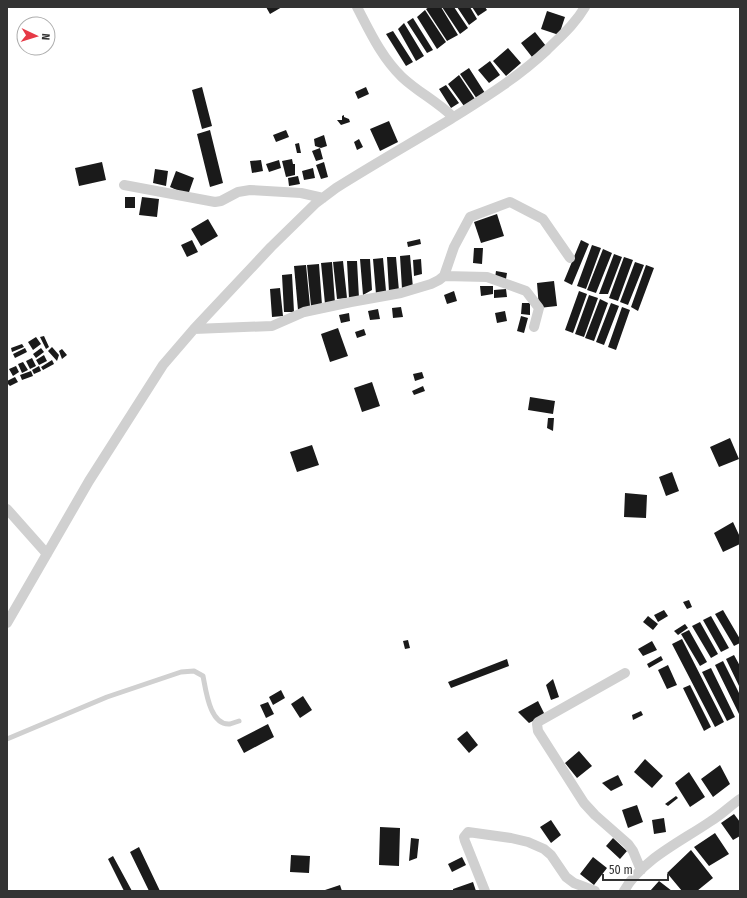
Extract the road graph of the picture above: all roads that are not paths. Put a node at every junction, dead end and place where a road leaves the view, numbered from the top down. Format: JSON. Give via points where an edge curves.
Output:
{"nodes":[{"id":1,"x":358,"y":7,"type":"edge"},
{"id":2,"x":584,"y":7,"type":"edge"},
{"id":3,"x":453,"y":117,"type":"junction"},
{"id":4,"x":124,"y":185,"type":"dead end"},
{"id":5,"x":323,"y":198,"type":"junction"},
{"id":6,"x":570,"y":258,"type":"dead end"},
{"id":7,"x":444,"y":276,"type":"junction"},
{"id":8,"x":534,"y":327,"type":"dead end"},
{"id":9,"x":194,"y":329,"type":"junction"},
{"id":10,"x":7,"y":508,"type":"edge"},
{"id":11,"x":47,"y":554,"type":"junction"},
{"id":12,"x":7,"y":623,"type":"edge"},
{"id":13,"x":625,"y":673,"type":"dead end"},
{"id":14,"x":239,"y":721,"type":"dead end"},
{"id":15,"x":7,"y":739,"type":"edge"},
{"id":16,"x":740,"y":799,"type":"edge"},
{"id":17,"x":641,"y":870,"type":"junction"},
{"id":18,"x":486,"y":891,"type":"edge"},
{"id":19,"x":595,"y":891,"type":"edge"},
{"id":20,"x":624,"y":891,"type":"edge"}],
"edges":[{"from":1,"to":3,"type":"street","via":[[382,53],[402,77]]},
{"from":2,"to":3,"type":"street","via":[[573,25],[531,65]]},
{"from":3,"to":5,"type":"street","via":[[351,178]]},
{"from":4,"to":5,"type":"street","via":[[215,202],[250,190],[301,192]]},
{"from":5,"to":9,"type":"street","via":[[270,247]]},
{"from":6,"to":7,"type":"street","via":[[543,219],[510,202],[470,217],[454,247]]},
{"from":7,"to":8,"type":"street","via":[[487,277],[526,291],[539,308]]},
{"from":7,"to":9,"type":"street","via":[[431,284],[401,293],[304,312],[272,326]]},
{"from":9,"to":11,"type":"street","via":[[163,365],[89,481]]},
{"from":10,"to":11,"type":"street"},
{"from":11,"to":12,"type":"street"},
{"from":13,"to":17,"type":"street","via":[[538,722],[537,727],[584,803],[628,844]]},
{"from":14,"to":15,"type":"lane","via":[[229,724],[220,722],[213,715],[203,676],[194,671],[182,672],[107,697]]},
{"from":16,"to":17,"type":"street"},
{"from":17,"to":20,"type":"street"},
{"from":18,"to":19,"type":"street","via":[[465,841],[464,837],[468,832],[511,838],[544,849],[566,877]]}]}
